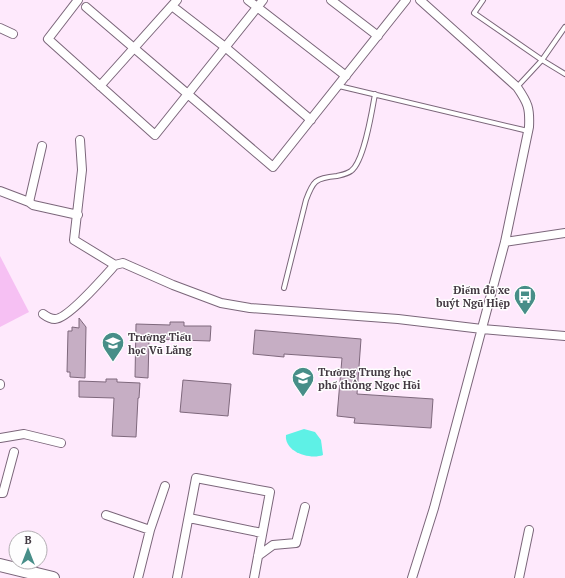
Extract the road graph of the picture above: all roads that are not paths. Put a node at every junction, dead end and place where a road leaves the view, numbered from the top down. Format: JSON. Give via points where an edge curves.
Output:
{"nodes":[{"id":1,"x":79,"y":0,"type":"edge"},
{"id":2,"x":93,"y":0,"type":"edge"},
{"id":3,"x":248,"y":0,"type":"edge"},
{"id":4,"x":263,"y":0,"type":"edge"},
{"id":5,"x":331,"y":0,"type":"edge"},
{"id":6,"x":406,"y":0,"type":"edge"},
{"id":7,"x":420,"y":0,"type":"edge"},
{"id":8,"x":483,"y":0,"type":"edge"},
{"id":9,"x":175,"y":3,"type":"edge"},
{"id":10,"x":86,"y":7,"type":"junction"},
{"id":11,"x":257,"y":7,"type":"junction"},
{"id":12,"x":565,"y":27,"type":"edge"},
{"id":13,"x":0,"y":28,"type":"edge"},
{"id":14,"x":13,"y":34,"type":"dead end"},
{"id":15,"x":378,"y":36,"type":"junction"},
{"id":16,"x":135,"y":47,"type":"junction"},
{"id":17,"x":225,"y":47,"type":"junction"},
{"id":18,"x":542,"y":60,"type":"junction"},
{"id":19,"x":565,"y":74,"type":"edge"},
{"id":20,"x":346,"y":76,"type":"junction"},
{"id":21,"x":338,"y":85,"type":"junction"},
{"id":22,"x":100,"y":86,"type":"junction"},
{"id":23,"x":517,"y":87,"type":"junction"},
{"id":24,"x":188,"y":94,"type":"junction"},
{"id":25,"x":376,"y":94,"type":"junction"},
{"id":26,"x":311,"y":120,"type":"junction"},
{"id":27,"x":528,"y":131,"type":"junction"},
{"id":28,"x":80,"y":140,"type":"dead end"},
{"id":29,"x":42,"y":146,"type":"dead end"},
{"id":30,"x":0,"y":191,"type":"edge"},
{"id":31,"x":29,"y":202,"type":"junction"},
{"id":32,"x":78,"y":215,"type":"junction"},
{"id":33,"x":565,"y":233,"type":"edge"},
{"id":34,"x":505,"y":242,"type":"junction"},
{"id":35,"x":115,"y":265,"type":"junction"},
{"id":36,"x":284,"y":288,"type":"dead end"},
{"id":37,"x":43,"y":314,"type":"dead end"},
{"id":38,"x":482,"y":330,"type":"junction"},
{"id":39,"x":565,"y":336,"type":"edge"},
{"id":40,"x":0,"y":438,"type":"edge"},
{"id":41,"x":61,"y":443,"type":"dead end"},
{"id":42,"x":14,"y":452,"type":"dead end"},
{"id":43,"x":165,"y":486,"type":"dead end"},
{"id":44,"x":0,"y":493,"type":"edge"},
{"id":45,"x":305,"y":507,"type":"dead end"},
{"id":46,"x":106,"y":515,"type":"dead end"},
{"id":47,"x":189,"y":518,"type":"junction"},
{"id":48,"x":150,"y":530,"type":"junction"},
{"id":49,"x":529,"y":530,"type":"dead end"},
{"id":50,"x":262,"y":534,"type":"junction"},
{"id":51,"x":258,"y":556,"type":"junction"},
{"id":52,"x":0,"y":565,"type":"edge"},
{"id":53,"x":53,"y":578,"type":"edge"},
{"id":54,"x":138,"y":578,"type":"edge"},
{"id":55,"x":177,"y":578,"type":"edge"},
{"id":56,"x":254,"y":578,"type":"edge"},
{"id":57,"x":412,"y":578,"type":"edge"},
{"id":58,"x":519,"y":578,"type":"edge"}],
"edges":[{"from":1,"to":10,"type":"street"},
{"from":1,"to":22,"type":"street","via":[[48,39]]},
{"from":2,"to":10,"type":"street"},
{"from":3,"to":11,"type":"street"},
{"from":4,"to":11,"type":"street"},
{"from":5,"to":15,"type":"street"},
{"from":6,"to":15,"type":"street"},
{"from":7,"to":23,"type":"street"},
{"from":8,"to":18,"type":"lane","via":[[474,12]]},
{"from":9,"to":16,"type":"street"},
{"from":9,"to":17,"type":"street"},
{"from":10,"to":16,"type":"street"},
{"from":11,"to":17,"type":"street"},
{"from":11,"to":20,"type":"street"},
{"from":12,"to":18,"type":"lane"},
{"from":13,"to":14,"type":"street"},
{"from":15,"to":20,"type":"street"},
{"from":16,"to":22,"type":"street"},
{"from":16,"to":24,"type":"street"},
{"from":17,"to":24,"type":"street"},
{"from":17,"to":26,"type":"street"},
{"from":18,"to":19,"type":"lane"},
{"from":18,"to":23,"type":"lane"},
{"from":20,"to":21,"type":"street"},
{"from":21,"to":25,"type":"lane"},
{"from":21,"to":26,"type":"street"},
{"from":22,"to":24,"type":"street","via":[[155,135]]},
{"from":23,"to":27,"type":"street","via":[[527,102],[530,114]]},
{"from":24,"to":26,"type":"street","via":[[273,167]]},
{"from":25,"to":27,"type":"lane"},
{"from":25,"to":36,"type":"lane","via":[[364,148],[358,163],[352,171],[317,180],[310,188]]},
{"from":27,"to":34,"type":"street"},
{"from":28,"to":32,"type":"street","via":[[82,170]]},
{"from":29,"to":31,"type":"street"},
{"from":30,"to":31,"type":"street"},
{"from":31,"to":32,"type":"street"},
{"from":32,"to":35,"type":"street","via":[[74,240]]},
{"from":33,"to":34,"type":"street"},
{"from":34,"to":38,"type":"street"},
{"from":35,"to":37,"type":"street","via":[[62,317],[55,320]]},
{"from":35,"to":38,"type":"street","via":[[123,262],[173,285],[222,303],[250,308],[398,319]]},
{"from":38,"to":39,"type":"street"},
{"from":38,"to":57,"type":"street","via":[[434,508]]},
{"from":40,"to":41,"type":"street","via":[[24,434]]},
{"from":42,"to":44,"type":"street","via":[[3,493]]},
{"from":43,"to":48,"type":"street"},
{"from":45,"to":51,"type":"street","via":[[296,542],[273,545]]},
{"from":46,"to":48,"type":"street"},
{"from":47,"to":50,"type":"street"},
{"from":47,"to":50,"type":"street","via":[[196,478],[270,492]]},
{"from":47,"to":55,"type":"street"},
{"from":48,"to":54,"type":"street"},
{"from":49,"to":58,"type":"street"},
{"from":50,"to":51,"type":"street"},
{"from":51,"to":56,"type":"street"},
{"from":52,"to":53,"type":"street"}]}
